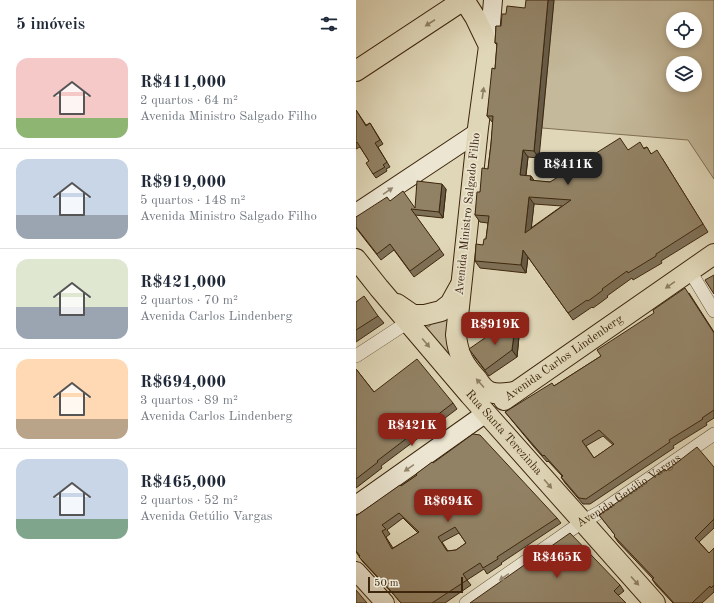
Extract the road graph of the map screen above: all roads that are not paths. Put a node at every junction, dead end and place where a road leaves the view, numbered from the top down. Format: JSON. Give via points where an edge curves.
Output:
{"nodes":[{"id":1,"x":463,"y":0,"type":"edge"},
{"id":2,"x":493,"y":0,"type":"edge"},
{"id":3,"x":489,"y":46,"type":"junction"},
{"id":4,"x":356,"y":71,"type":"edge"},
{"id":5,"x":478,"y":132,"type":"junction"},
{"id":6,"x":356,"y":213,"type":"edge"},
{"id":7,"x":714,"y":254,"type":"edge"},
{"id":8,"x":356,"y":259,"type":"edge"},
{"id":9,"x":690,"y":271,"type":"junction"},
{"id":10,"x":461,"y":284,"type":"junction"},
{"id":11,"x":379,"y":288,"type":"junction"},
{"id":12,"x":714,"y":311,"type":"edge"},
{"id":13,"x":408,"y":322,"type":"junction"},
{"id":14,"x":356,"y":356,"type":"edge"},
{"id":15,"x":515,"y":392,"type":"junction"},
{"id":16,"x":486,"y":413,"type":"junction"},
{"id":17,"x":714,"y":434,"type":"edge"},
{"id":18,"x":356,"y":505,"type":"edge"},
{"id":19,"x":582,"y":522,"type":"junction"},
{"id":20,"x":356,"y":571,"type":"edge"},
{"id":21,"x":385,"y":603,"type":"edge"},
{"id":22,"x":466,"y":603,"type":"edge"},
{"id":23,"x":655,"y":603,"type":"edge"}],
"edges":[{"from":1,"to":3,"type":"main road"},
{"from":1,"to":4,"type":"main road","one_way":true},
{"from":2,"to":3,"type":"main road","name":"Avenida Ministro Salgado Filho"},
{"from":5,"to":3,"type":"main road","name":"Avenida Ministro Salgado Filho","one_way":true},
{"from":6,"to":5,"type":"main road","one_way":true},
{"from":5,"to":10,"type":"main road","name":"Avenida Ministro Salgado Filho"},
{"from":7,"to":9,"type":"main road","name":"Avenida Carlos Lindenberg"},
{"from":8,"to":11,"type":"main road","name":"Rua Santa Terezinha"},
{"from":9,"to":12,"type":"street"},
{"from":9,"to":15,"type":"main road","name":"Avenida Carlos Lindenberg","one_way":true},
{"from":10,"to":11,"type":"main road","via":[[450,304],[441,311],[425,316],[413,315]]},
{"from":15,"to":10,"type":"main road","name":"Avenida Ministro Salgado Filho","one_way":true,"via":[[489,392],[464,364],[456,343]]},
{"from":11,"to":13,"type":"main road","name":"Rua Santa Terezinha"},
{"from":13,"to":14,"type":"street"},
{"from":13,"to":16,"type":"main road","name":"Rua Santa Terezinha","one_way":true},
{"from":15,"to":16,"type":"main road","name":"Avenida Carlos Lindenberg"},
{"from":16,"to":18,"type":"main road","name":"Avenida Carlos Lindenberg","one_way":true},
{"from":16,"to":19,"type":"main road","name":"Rua Santa Terezinha","one_way":true},
{"from":17,"to":19,"type":"street","name":"Avenida Getúlio Vargas"},
{"from":19,"to":22,"type":"street","name":"Avenida Getúlio Vargas","one_way":true},
{"from":19,"to":23,"type":"main road","name":"Rua Santa Terezinha","one_way":true},
{"from":20,"to":21,"type":"main road"}]}
